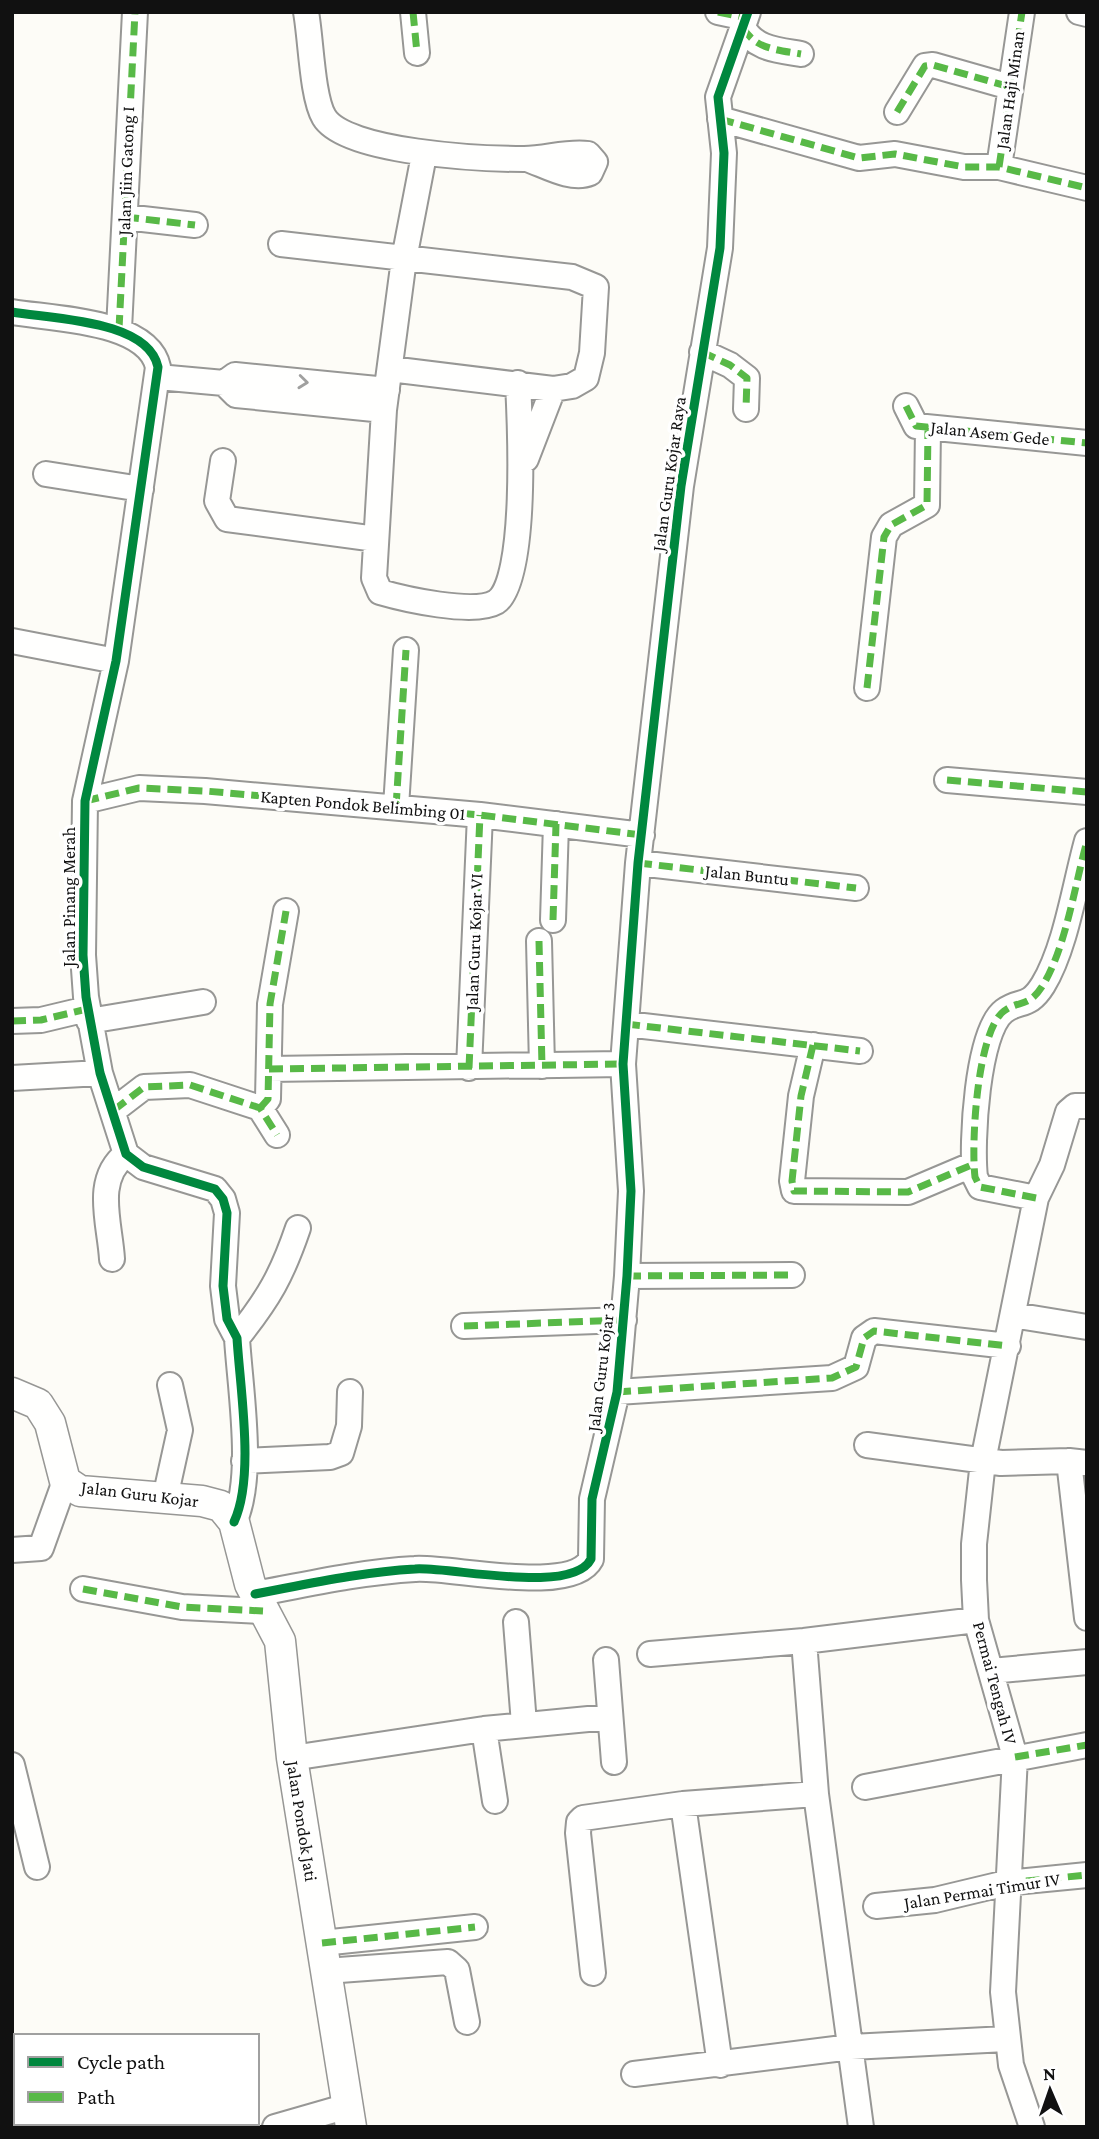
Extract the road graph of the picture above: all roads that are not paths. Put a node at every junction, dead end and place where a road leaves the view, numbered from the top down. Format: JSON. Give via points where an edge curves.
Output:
{"nodes":[{"id":1,"x":135,"y":12,"type":"edge"},
{"id":2,"x":306,"y":12,"type":"edge"},
{"id":3,"x":414,"y":12,"type":"edge"},
{"id":4,"x":718,"y":12,"type":"edge"},
{"id":5,"x":1022,"y":12,"type":"edge"},
{"id":6,"x":1079,"y":12,"type":"edge"},
{"id":7,"x":1087,"y":14,"type":"edge"},
{"id":8,"x":746,"y":19,"type":"edge"},
{"id":9,"x":417,"y":53,"type":"dead end"},
{"id":10,"x":801,"y":54,"type":"dead end"},
{"id":11,"x":1010,"y":87,"type":"junction"},
{"id":12,"x":897,"y":112,"type":"dead end"},
{"id":13,"x":720,"y":119,"type":"junction"},
{"id":14,"x":424,"y":155,"type":"junction"},
{"id":15,"x":527,"y":159,"type":"dead end"},
{"id":16,"x":999,"y":167,"type":"junction"},
{"id":17,"x":1087,"y":188,"type":"edge"},
{"id":18,"x":125,"y":217,"type":"junction"},
{"id":19,"x":194,"y":225,"type":"dead end"},
{"id":20,"x":281,"y":244,"type":"dead end"},
{"id":21,"x":404,"y":259,"type":"junction"},
{"id":22,"x":12,"y":312,"type":"edge"},
{"id":23,"x":119,"y":330,"type":"junction"},
{"id":24,"x":702,"y":352,"type":"junction"},
{"id":25,"x":158,"y":377,"type":"junction"},
{"id":26,"x":518,"y":383,"type":"junction"},
{"id":27,"x":553,"y":389,"type":"junction"},
{"id":28,"x":387,"y":390,"type":"junction"},
{"id":29,"x":906,"y":406,"type":"dead end"},
{"id":30,"x":746,"y":409,"type":"dead end"},
{"id":31,"x":928,"y":428,"type":"junction"},
{"id":32,"x":1087,"y":443,"type":"edge"},
{"id":33,"x":223,"y":461,"type":"dead end"},
{"id":34,"x":523,"y":466,"type":"junction"},
{"id":35,"x":46,"y":474,"type":"dead end"},
{"id":36,"x":141,"y":489,"type":"junction"},
{"id":37,"x":376,"y":539,"type":"junction"},
{"id":38,"x":12,"y":641,"type":"edge"},
{"id":39,"x":406,"y":650,"type":"dead end"},
{"id":40,"x":116,"y":661,"type":"junction"},
{"id":41,"x":867,"y":688,"type":"dead end"},
{"id":42,"x":947,"y":780,"type":"dead end"},
{"id":43,"x":1087,"y":792,"type":"edge"},
{"id":44,"x":85,"y":801,"type":"junction"},
{"id":45,"x":396,"y":807,"type":"junction"},
{"id":46,"x":480,"y":815,"type":"junction"},
{"id":47,"x":556,"y":824,"type":"junction"},
{"id":48,"x":642,"y":835,"type":"junction"},
{"id":49,"x":1087,"y":841,"type":"edge"},
{"id":50,"x":638,"y":863,"type":"junction"},
{"id":51,"x":856,"y":888,"type":"dead end"},
{"id":52,"x":286,"y":911,"type":"dead end"},
{"id":53,"x":552,"y":920,"type":"dead end"},
{"id":54,"x":539,"y":942,"type":"dead end"},
{"id":55,"x":203,"y":1002,"type":"dead end"},
{"id":56,"x":88,"y":1015,"type":"junction"},
{"id":57,"x":12,"y":1021,"type":"edge"},
{"id":58,"x":626,"y":1024,"type":"junction"},
{"id":59,"x":813,"y":1045,"type":"junction"},
{"id":60,"x":860,"y":1051,"type":"dead end"},
{"id":61,"x":623,"y":1064,"type":"junction"},
{"id":62,"x":542,"y":1066,"type":"junction"},
{"id":63,"x":469,"y":1068,"type":"junction"},
{"id":64,"x":269,"y":1069,"type":"junction"},
{"id":65,"x":100,"y":1073,"type":"junction"},
{"id":66,"x":12,"y":1078,"type":"edge"},
{"id":67,"x":1087,"y":1106,"type":"edge"},
{"id":68,"x":260,"y":1108,"type":"junction"},
{"id":69,"x":114,"y":1110,"type":"junction"},
{"id":70,"x":277,"y":1135,"type":"dead end"},
{"id":71,"x":126,"y":1154,"type":"junction"},
{"id":72,"x":974,"y":1164,"type":"junction"},
{"id":73,"x":1036,"y":1198,"type":"junction"},
{"id":74,"x":299,"y":1227,"type":"dead end"},
{"id":75,"x":111,"y":1259,"type":"dead end"},
{"id":76,"x":792,"y":1275,"type":"dead end"},
{"id":77,"x":627,"y":1276,"type":"junction"},
{"id":78,"x":1013,"y":1315,"type":"junction"},
{"id":79,"x":624,"y":1320,"type":"junction"},
{"id":80,"x":464,"y":1326,"type":"dead end"},
{"id":81,"x":1087,"y":1327,"type":"edge"},
{"id":82,"x":237,"y":1338,"type":"junction"},
{"id":83,"x":1007,"y":1346,"type":"junction"},
{"id":84,"x":170,"y":1385,"type":"dead end"},
{"id":85,"x":350,"y":1392,"type":"dead end"},
{"id":86,"x":617,"y":1392,"type":"junction"},
{"id":87,"x":12,"y":1393,"type":"edge"},
{"id":88,"x":867,"y":1445,"type":"dead end"},
{"id":89,"x":244,"y":1461,"type":"junction"},
{"id":90,"x":983,"y":1461,"type":"junction"},
{"id":91,"x":1078,"y":1462,"type":"edge"},
{"id":92,"x":65,"y":1481,"type":"junction"},
{"id":93,"x":165,"y":1498,"type":"junction"},
{"id":94,"x":234,"y":1522,"type":"junction"},
{"id":95,"x":12,"y":1550,"type":"edge"},
{"id":96,"x":83,"y":1589,"type":"dead end"},
{"id":97,"x":259,"y":1602,"type":"junction"},
{"id":98,"x":1087,"y":1618,"type":"edge"},
{"id":99,"x":976,"y":1620,"type":"junction"},
{"id":100,"x":516,"y":1622,"type":"dead end"},
{"id":101,"x":804,"y":1641,"type":"junction"},
{"id":102,"x":650,"y":1654,"type":"dead end"},
{"id":103,"x":606,"y":1660,"type":"dead end"},
{"id":104,"x":1087,"y":1662,"type":"edge"},
{"id":105,"x":991,"y":1671,"type":"junction"},
{"id":106,"x":609,"y":1717,"type":"junction"},
{"id":107,"x":524,"y":1724,"type":"junction"},
{"id":108,"x":484,"y":1729,"type":"junction"},
{"id":109,"x":1087,"y":1745,"type":"edge"},
{"id":110,"x":1015,"y":1757,"type":"junction"},
{"id":111,"x":292,"y":1758,"type":"junction"},
{"id":112,"x":614,"y":1762,"type":"dead end"},
{"id":113,"x":12,"y":1765,"type":"edge"},
{"id":114,"x":865,"y":1787,"type":"dead end"},
{"id":115,"x":816,"y":1794,"type":"junction"},
{"id":116,"x":495,"y":1801,"type":"dead end"},
{"id":117,"x":683,"y":1804,"type":"junction"},
{"id":118,"x":37,"y":1867,"type":"dead end"},
{"id":119,"x":1087,"y":1875,"type":"edge"},
{"id":120,"x":1006,"y":1883,"type":"junction"},
{"id":121,"x":876,"y":1906,"type":"dead end"},
{"id":122,"x":475,"y":1927,"type":"dead end"},
{"id":123,"x":324,"y":1957,"type":"junction"},
{"id":124,"x":593,"y":1973,"type":"dead end"},
{"id":125,"x":467,"y":2022,"type":"dead end"},
{"id":126,"x":1006,"y":2039,"type":"junction"},
{"id":127,"x":851,"y":2047,"type":"junction"},
{"id":128,"x":720,"y":2065,"type":"junction"},
{"id":129,"x":634,"y":2074,"type":"dead end"},
{"id":130,"x":349,"y":2117,"type":"edge"},
{"id":131,"x":275,"y":2127,"type":"edge"},
{"id":132,"x":861,"y":2127,"type":"edge"},
{"id":133,"x":1032,"y":2127,"type":"edge"}],
"edges":[{"from":1,"to":18,"type":"street","name":"Jalan Jiin Gatong I"},
{"from":2,"to":14,"type":"street","via":[[319,106],[326,120],[340,132]]},
{"from":3,"to":9,"type":"street"},
{"from":4,"to":8,"type":"street"},
{"from":5,"to":11,"type":"street","name":"Jalan Haji Minan"},
{"from":6,"to":7,"type":"street"},
{"from":8,"to":10,"type":"street","via":[[750,40]]},
{"from":8,"to":13,"type":"street","name":"Jalan Guru Kojar Raya","via":[[718,97]]},
{"from":11,"to":12,"type":"street","via":[[925,66]]},
{"from":11,"to":16,"type":"street","name":"Jalan Haji Minan"},
{"from":13,"to":16,"type":"street","via":[[859,158],[895,154],[964,167]]},
{"from":13,"to":24,"type":"street","name":"Jalan Guru Kojar Raya","via":[[724,153],[720,248]]},
{"from":14,"to":15,"type":"street"},
{"from":14,"to":21,"type":"street"},
{"from":16,"to":17,"type":"street"},
{"from":18,"to":19,"type":"street"},
{"from":18,"to":23,"type":"street","name":"Jalan Jiin Gatong I"},
{"from":20,"to":21,"type":"street"},
{"from":21,"to":27,"type":"street","via":[[572,277],[593,284],[597,293],[586,378]]},
{"from":21,"to":28,"type":"street"},
{"from":22,"to":23,"type":"street","name":"Jalan Pinang Merah"},
{"from":23,"to":25,"type":"street","name":"Jalan Pinang Merah","via":[[145,342],[155,354]]},
{"from":24,"to":30,"type":"street","via":[[747,378]]},
{"from":24,"to":48,"type":"street","name":"Jalan Guru Kojar Raya","via":[[681,486]]},
{"from":25,"to":28,"type":"street","via":[[223,383],[235,375]]},
{"from":25,"to":36,"type":"street","name":"Jalan Pinang Merah"},
{"from":26,"to":27,"type":"street"},
{"from":26,"to":28,"type":"street"},
{"from":26,"to":34,"type":"street"},
{"from":27,"to":34,"type":"street"},
{"from":28,"to":37,"type":"street"},
{"from":29,"to":31,"type":"street","name":"Jalan Asem Gede","via":[[916,426]]},
{"from":31,"to":32,"type":"street","name":"Jalan Asem Gede"},
{"from":31,"to":41,"type":"street","via":[[926,505],[891,525],[884,537]]},
{"from":33,"to":37,"type":"street","via":[[217,500],[228,519]]},
{"from":34,"to":37,"type":"street","via":[[511,582],[498,601],[484,607],[380,592],[374,578]]},
{"from":35,"to":36,"type":"street"},
{"from":36,"to":40,"type":"street","name":"Jalan Pinang Merah"},
{"from":38,"to":40,"type":"street"},
{"from":39,"to":45,"type":"street"},
{"from":40,"to":44,"type":"street","name":"Jalan Pinang Merah"},
{"from":42,"to":43,"type":"street"},
{"from":44,"to":45,"type":"street","name":"Kapten Pondok Belimbing 01","via":[[139,788]]},
{"from":44,"to":56,"type":"street","name":"Jalan Pinang Merah","via":[[83,956]]},
{"from":45,"to":46,"type":"street","name":"Kapten Pondok Belimbing 01"},
{"from":46,"to":47,"type":"street","name":"Kapten Pondok Belimbing 01"},
{"from":46,"to":63,"type":"street","name":"Jalan Guru Kojar VI"},
{"from":47,"to":48,"type":"street","name":"Kapten Pondok Belimbing 01"},
{"from":47,"to":53,"type":"street"},
{"from":48,"to":50,"type":"street","name":"Jalan Guru Kojar 3"},
{"from":49,"to":72,"type":"street","via":[[1044,984],[1028,1004],[1005,1011],[990,1030],[982,1055]]},
{"from":50,"to":51,"type":"street","name":"Jalan Buntu"},
{"from":50,"to":58,"type":"street","name":"Jalan Guru Kojar 3"},
{"from":52,"to":64,"type":"street","via":[[270,1004]]},
{"from":54,"to":62,"type":"street"},
{"from":55,"to":56,"type":"street"},
{"from":56,"to":57,"type":"street"},
{"from":56,"to":65,"type":"street","name":"Jalan Pinang Merah"},
{"from":58,"to":59,"type":"street"},
{"from":58,"to":61,"type":"street","name":"Jalan Guru Kojar 3"},
{"from":59,"to":60,"type":"street"},
{"from":59,"to":72,"type":"street","via":[[802,1096],[794,1191],[908,1192]]},
{"from":61,"to":62,"type":"street"},
{"from":61,"to":77,"type":"street","name":"Jalan Guru Kojar 3","via":[[631,1191]]},
{"from":62,"to":63,"type":"street"},
{"from":63,"to":64,"type":"street"},
{"from":64,"to":68,"type":"street","via":[[268,1099]]},
{"from":65,"to":66,"type":"street"},
{"from":65,"to":69,"type":"street","name":"Jalan Pinang Merah"},
{"from":67,"to":73,"type":"street","name":"Permai Tengah IV","via":[[1075,1106],[1068,1112]]},
{"from":68,"to":69,"type":"street","via":[[190,1085],[144,1087]]},
{"from":68,"to":70,"type":"street"},
{"from":69,"to":71,"type":"street","name":"Jalan Pinang Merah"},
{"from":71,"to":75,"type":"street","via":[[113,1164],[106,1185]]},
{"from":71,"to":82,"type":"street","via":[[143,1167],[215,1189],[223,1199],[227,1213],[223,1286],[227,1319]]},
{"from":72,"to":73,"type":"street","via":[[980,1187]]},
{"from":73,"to":78,"type":"street","name":"Permai Tengah IV"},
{"from":74,"to":82,"type":"street","via":[[269,1298]]},
{"from":76,"to":77,"type":"street"},
{"from":77,"to":79,"type":"street","name":"Jalan Guru Kojar 3"},
{"from":78,"to":81,"type":"street"},
{"from":78,"to":83,"type":"street","name":"Permai Tengah IV"},
{"from":79,"to":80,"type":"street"},
{"from":79,"to":86,"type":"street","name":"Jalan Guru Kojar 3"},
{"from":82,"to":89,"type":"street"},
{"from":83,"to":86,"type":"street","via":[[874,1331],[864,1338],[856,1367],[832,1378]]},
{"from":83,"to":90,"type":"street","name":"Permai Tengah IV"},
{"from":84,"to":93,"type":"street","via":[[180,1430]]},
{"from":85,"to":89,"type":"street","via":[[349,1426],[341,1453]]},
{"from":86,"to":97,"type":"street","name":"Jalan Guru Kojar 3","via":[[592,1499],[587,1566],[547,1576],[503,1578],[419,1568],[370,1572]]},
{"from":87,"to":92,"type":"street","name":"Jalan Guru Kojar","via":[[38,1404],[50,1423]]},
{"from":88,"to":90,"type":"street"},
{"from":89,"to":94,"type":"street","via":[[241,1508]]},
{"from":90,"to":91,"type":"street"},
{"from":90,"to":99,"type":"street","name":"Permai Tengah IV","via":[[976,1532]]},
{"from":91,"to":98,"type":"street"},
{"from":92,"to":93,"type":"street","name":"Jalan Guru Kojar","via":[[79,1490]]},
{"from":92,"to":95,"type":"street","via":[[41,1548]]},
{"from":93,"to":94,"type":"street","name":"Jalan Guru Kojar","via":[[221,1506]]},
{"from":94,"to":97,"type":"street","name":"Jalan Pondok Jati","via":[[244,1567]]},
{"from":96,"to":97,"type":"street","via":[[182,1608]]},
{"from":97,"to":111,"type":"street","name":"Jalan Pondok Jati","via":[[283,1654]]},
{"from":99,"to":101,"type":"street"},
{"from":99,"to":105,"type":"street","name":"Permai Tengah IV"},
{"from":100,"to":107,"type":"street"},
{"from":101,"to":102,"type":"street"},
{"from":101,"to":115,"type":"street"},
{"from":103,"to":106,"type":"street"},
{"from":104,"to":105,"type":"street"},
{"from":105,"to":110,"type":"street","name":"Permai Tengah IV"},
{"from":106,"to":107,"type":"street"},
{"from":106,"to":112,"type":"street"},
{"from":107,"to":108,"type":"street"},
{"from":108,"to":111,"type":"street"},
{"from":108,"to":116,"type":"street"},
{"from":109,"to":110,"type":"street"},
{"from":110,"to":114,"type":"street"},
{"from":110,"to":120,"type":"street","name":"Permai Tengah IV"},
{"from":111,"to":123,"type":"street","name":"Jalan Pondok Jati"},
{"from":113,"to":118,"type":"street"},
{"from":115,"to":117,"type":"street"},
{"from":115,"to":127,"type":"street"},
{"from":117,"to":124,"type":"street","via":[[579,1822]]},
{"from":117,"to":128,"type":"street"},
{"from":119,"to":120,"type":"street","name":"Jalan Permai Timur IV"},
{"from":120,"to":121,"type":"street","name":"Jalan Permai Timur IV","via":[[935,1900]]},
{"from":120,"to":126,"type":"street","name":"Permai Tengah IV"},
{"from":122,"to":123,"type":"street"},
{"from":123,"to":125,"type":"street","via":[[448,1962],[457,1970]]},
{"from":123,"to":130,"type":"street","name":"Jalan Pondok Jati"},
{"from":126,"to":127,"type":"street"},
{"from":126,"to":133,"type":"street","name":"Permai Tengah IV"},
{"from":127,"to":128,"type":"street"},
{"from":127,"to":132,"type":"street"},
{"from":128,"to":129,"type":"street"},
{"from":130,"to":131,"type":"street"}]}
